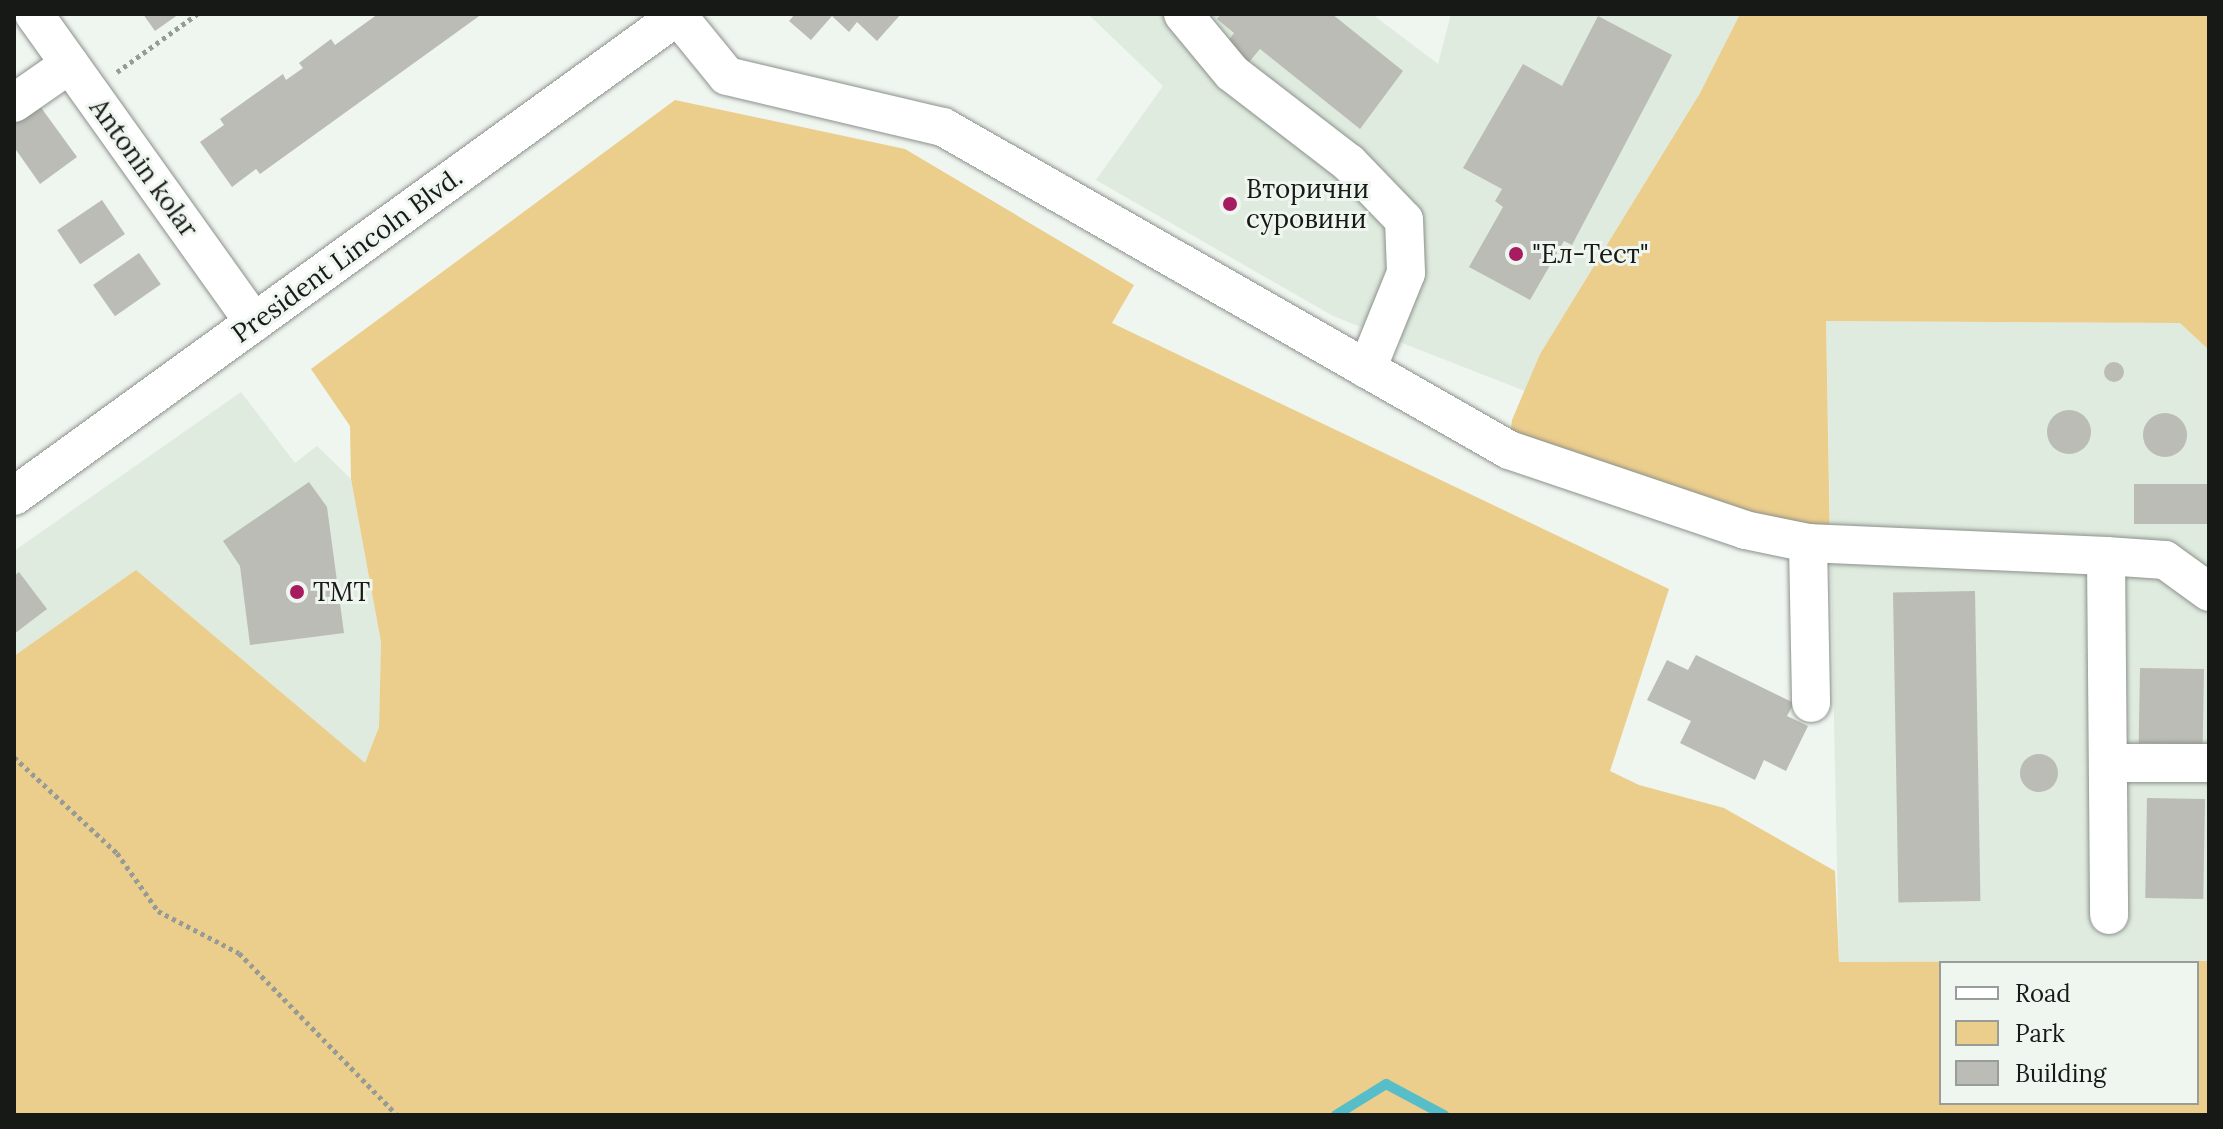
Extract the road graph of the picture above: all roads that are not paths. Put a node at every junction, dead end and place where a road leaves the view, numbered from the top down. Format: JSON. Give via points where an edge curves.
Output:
{"nodes":[{"id":1,"x":34,"y":14,"type":"edge"},
{"id":2,"x":1183,"y":14,"type":"edge"},
{"id":3,"x":679,"y":15,"type":"edge"},
{"id":4,"x":80,"y":78,"type":"junction"},
{"id":5,"x":14,"y":103,"type":"edge"},
{"id":6,"x":254,"y":322,"type":"junction"},
{"id":7,"x":1367,"y":369,"type":"junction"},
{"id":8,"x":14,"y":496,"type":"edge"},
{"id":9,"x":1808,"y":543,"type":"junction"},
{"id":10,"x":2106,"y":556,"type":"junction"},
{"id":11,"x":2209,"y":592,"type":"edge"},
{"id":12,"x":1811,"y":703,"type":"dead end"},
{"id":13,"x":2108,"y":763,"type":"junction"},
{"id":14,"x":2209,"y":763,"type":"edge"},
{"id":15,"x":2109,"y":915,"type":"dead end"}],
"edges":[{"from":1,"to":4,"type":"street","name":"Antonin kolar"},
{"from":2,"to":7,"type":"street","via":[[1232,73],[1349,163],[1404,220],[1406,273]]},
{"from":3,"to":6,"type":"street","name":"President Lincoln Blvd."},
{"from":3,"to":7,"type":"street","via":[[727,76],[943,127]]},
{"from":4,"to":5,"type":"street"},
{"from":4,"to":6,"type":"street","name":"Antonin kolar"},
{"from":6,"to":8,"type":"street","name":"President Lincoln Blvd."},
{"from":7,"to":9,"type":"street","via":[[1509,450],[1745,530]]},
{"from":9,"to":10,"type":"street"},
{"from":9,"to":12,"type":"street"},
{"from":10,"to":11,"type":"street","via":[[2165,560]]},
{"from":10,"to":13,"type":"street"},
{"from":13,"to":14,"type":"street"},
{"from":13,"to":15,"type":"street"}]}
